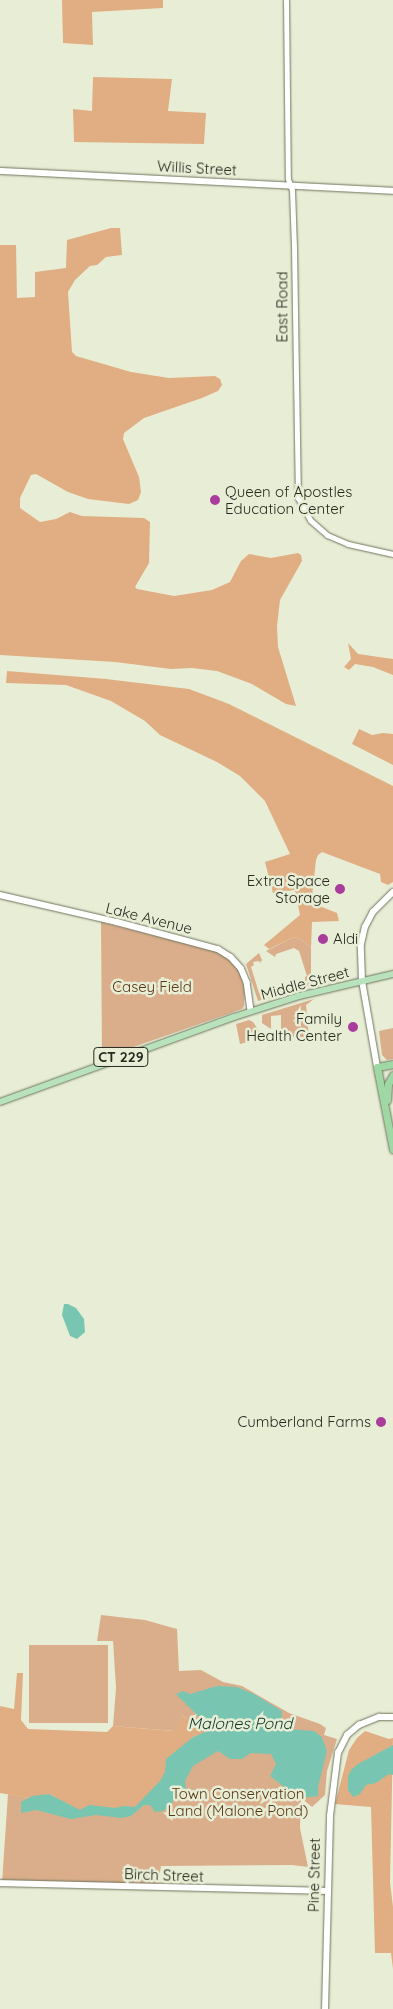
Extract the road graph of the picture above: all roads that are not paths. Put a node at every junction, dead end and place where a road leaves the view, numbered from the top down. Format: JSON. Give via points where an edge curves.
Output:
{"nodes":[{"id":1,"x":286,"y":0,"type":"edge"},
{"id":2,"x":0,"y":171,"type":"edge"},
{"id":3,"x":290,"y":184,"type":"junction"},
{"id":4,"x":393,"y":191,"type":"edge"},
{"id":5,"x":393,"y":554,"type":"edge"},
{"id":6,"x":393,"y":892,"type":"edge"},
{"id":7,"x":0,"y":895,"type":"edge"},
{"id":8,"x":393,"y":974,"type":"edge"},
{"id":9,"x":362,"y":981,"type":"junction"},
{"id":10,"x":251,"y":1011,"type":"junction"},
{"id":11,"x":393,"y":1064,"type":"edge"},
{"id":12,"x":377,"y":1067,"type":"junction"},
{"id":13,"x":393,"y":1075,"type":"edge"},
{"id":14,"x":0,"y":1102,"type":"edge"},
{"id":15,"x":387,"y":1116,"type":"junction"},
{"id":16,"x":393,"y":1148,"type":"edge"},
{"id":17,"x":393,"y":1717,"type":"edge"},
{"id":18,"x":0,"y":1883,"type":"edge"},
{"id":19,"x":327,"y":1891,"type":"junction"},
{"id":20,"x":325,"y":2009,"type":"edge"}],
"edges":[{"from":1,"to":3,"type":"street","name":"East Road"},
{"from":2,"to":3,"type":"main road","name":"Willis Street"},
{"from":3,"to":4,"type":"main road","name":"Willis Street"},
{"from":3,"to":5,"type":"street","name":"East Road","via":[[294,230],[299,502],[310,520],[327,535],[348,544]]},
{"from":6,"to":9,"type":"main road","via":[[382,901],[365,927],[359,958]]},
{"from":7,"to":10,"type":"main road","name":"Lake Avenue","via":[[218,949],[242,968]]},
{"from":8,"to":9,"type":"main road","name":"Middle Street","number":"CT 229"},
{"from":9,"to":10,"type":"main road","name":"Middle Street","number":"CT 229"},
{"from":9,"to":12,"type":"main road"},
{"from":10,"to":14,"type":"main road","name":"Middle Street","number":"CT 229"},
{"from":11,"to":12,"type":"highway"},
{"from":12,"to":15,"type":"highway"},
{"from":13,"to":15,"type":"highway","via":[[387,1090]]},
{"from":15,"to":16,"type":"highway"},
{"from":17,"to":19,"type":"main road","name":"Pine Street","via":[[380,1717],[359,1725],[347,1735],[338,1753],[330,1816]]},
{"from":18,"to":19,"type":"main road","name":"Birch Street"},
{"from":19,"to":20,"type":"main road","name":"Pine Street"}]}
